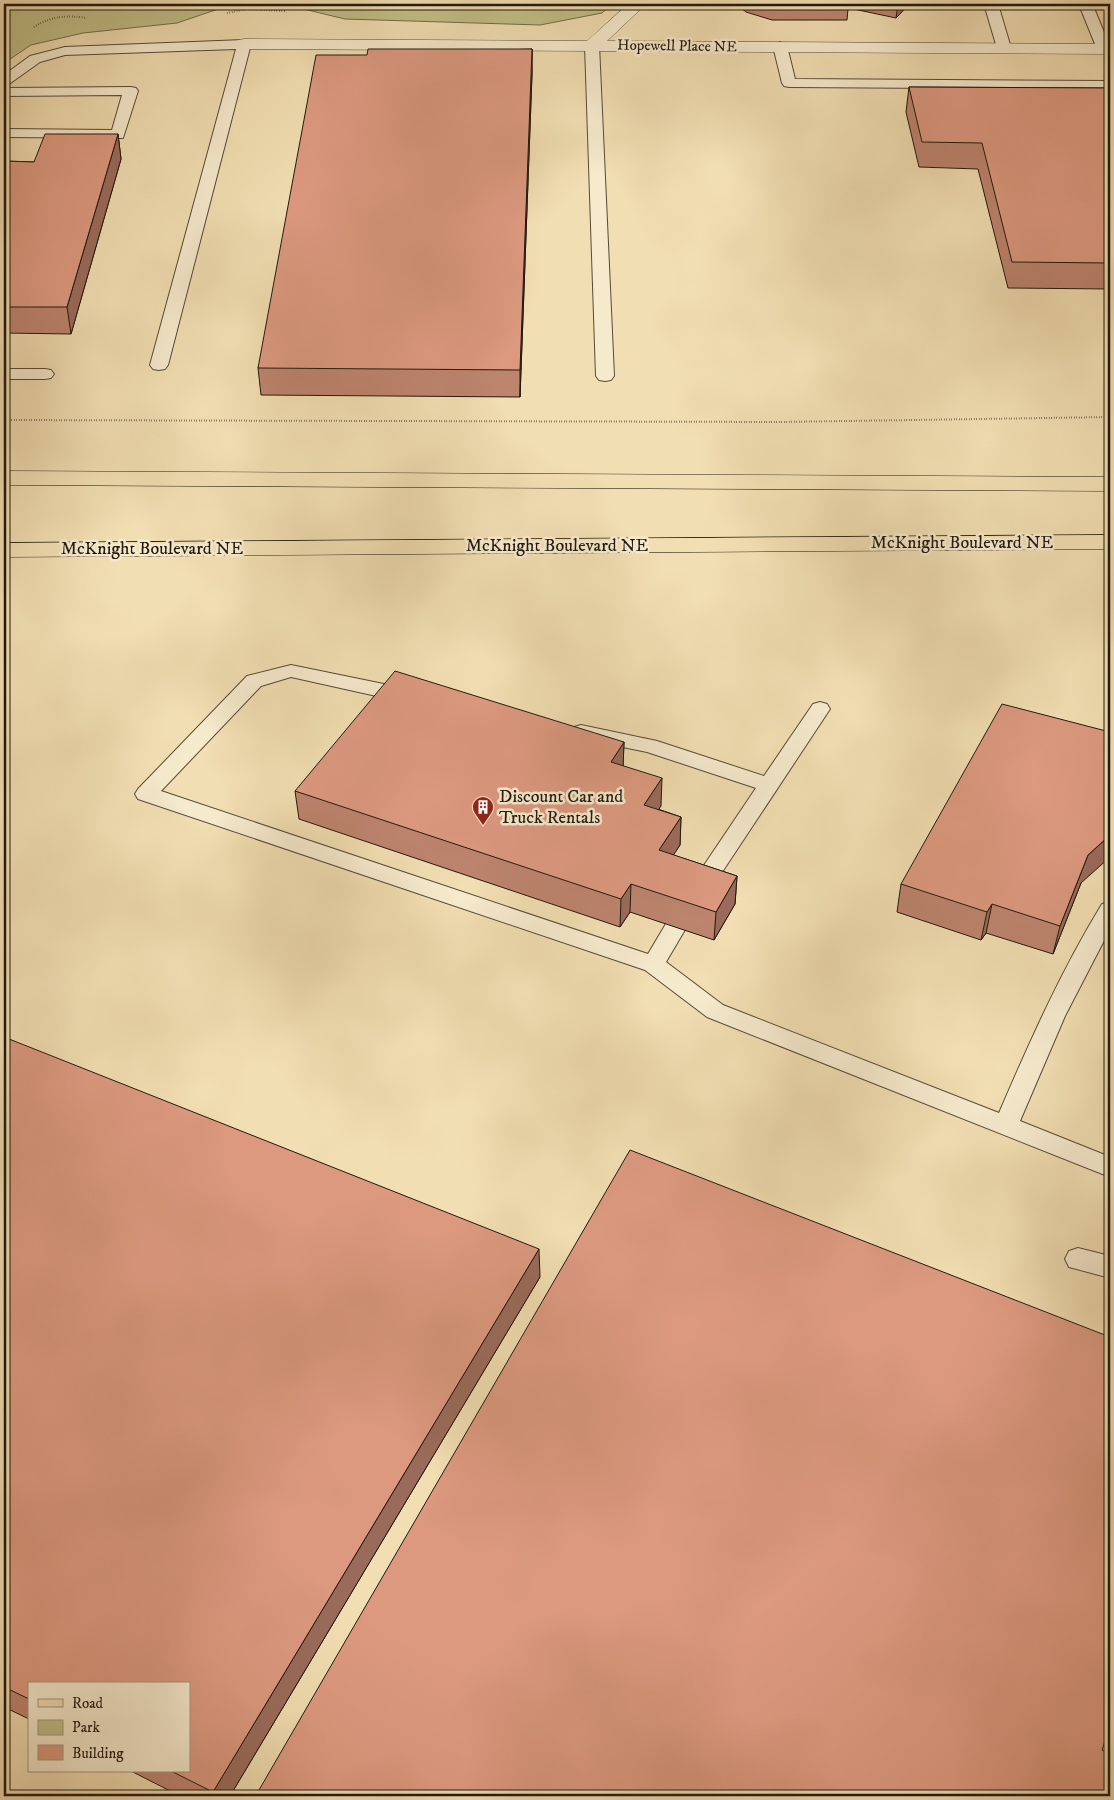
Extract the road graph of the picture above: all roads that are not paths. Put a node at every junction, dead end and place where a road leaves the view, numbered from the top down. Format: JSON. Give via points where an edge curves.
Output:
{"nodes":[{"id":1,"x":638,"y":4,"type":"edge"},
{"id":2,"x":992,"y":4,"type":"edge"},
{"id":3,"x":1090,"y":4,"type":"edge"},
{"id":4,"x":244,"y":44,"type":"junction"},
{"id":5,"x":592,"y":45,"type":"junction"},
{"id":6,"x":780,"y":46,"type":"junction"},
{"id":7,"x":1004,"y":48,"type":"junction"},
{"id":8,"x":1107,"y":49,"type":"edge"},
{"id":9,"x":4,"y":81,"type":"edge"},
{"id":10,"x":1110,"y":85,"type":"edge"},
{"id":11,"x":4,"y":92,"type":"edge"},
{"id":12,"x":4,"y":133,"type":"edge"},
{"id":13,"x":159,"y":364,"type":"dead end"},
{"id":14,"x":4,"y":374,"type":"edge"},
{"id":15,"x":44,"y":374,"type":"dead end"},
{"id":16,"x":605,"y":376,"type":"dead end"},
{"id":17,"x":4,"y":478,"type":"edge"},
{"id":18,"x":1110,"y":484,"type":"edge"},
{"id":19,"x":1110,"y":542,"type":"edge"},
{"id":20,"x":4,"y":550,"type":"edge"},
{"id":21,"x":427,"y":700,"type":"edge"},
{"id":22,"x":820,"y":708,"type":"dead end"},
{"id":23,"x":563,"y":728,"type":"edge"},
{"id":24,"x":769,"y":785,"type":"junction"},
{"id":25,"x":697,"y":892,"type":"edge"},
{"id":26,"x":1110,"y":910,"type":"edge"},
{"id":27,"x":675,"y":928,"type":"edge"},
{"id":28,"x":653,"y":964,"type":"junction"},
{"id":29,"x":1006,"y":1126,"type":"junction"},
{"id":30,"x":1110,"y":1167,"type":"edge"},
{"id":31,"x":1078,"y":1259,"type":"dead end"},
{"id":32,"x":1110,"y":1267,"type":"edge"}],
"edges":[{"from":1,"to":5,"type":"street"},
{"from":2,"to":7,"type":"lane"},
{"from":3,"to":8,"type":"lane","via":[[1087,7]]},
{"from":4,"to":5,"type":"street","name":"Hopewell Place NE"},
{"from":4,"to":9,"type":"lane","via":[[65,51],[35,59]]},
{"from":4,"to":13,"type":"lane"},
{"from":5,"to":6,"type":"street","name":"Hopewell Place NE"},
{"from":5,"to":16,"type":"lane"},
{"from":6,"to":7,"type":"street","name":"Hopewell Place NE"},
{"from":6,"to":10,"type":"lane","via":[[789,83]]},
{"from":7,"to":8,"type":"street","name":"Hopewell Place NE"},
{"from":11,"to":12,"type":"lane","via":[[132,91],[118,135]]},
{"from":14,"to":15,"type":"lane"},
{"from":17,"to":18,"type":"main road"},
{"from":19,"to":20,"type":"main road","name":"McKnight Boulevard NE"},
{"from":21,"to":28,"type":"lane","via":[[291,671],[254,681],[146,794]]},
{"from":22,"to":24,"type":"lane"},
{"from":23,"to":24,"type":"lane","via":[[650,746]]},
{"from":24,"to":25,"type":"lane"},
{"from":26,"to":29,"type":"lane","via":[[1083,956]]},
{"from":27,"to":28,"type":"lane"},
{"from":28,"to":29,"type":"lane","via":[[715,1011]]},
{"from":29,"to":30,"type":"lane"},
{"from":31,"to":32,"type":"lane"}]}
